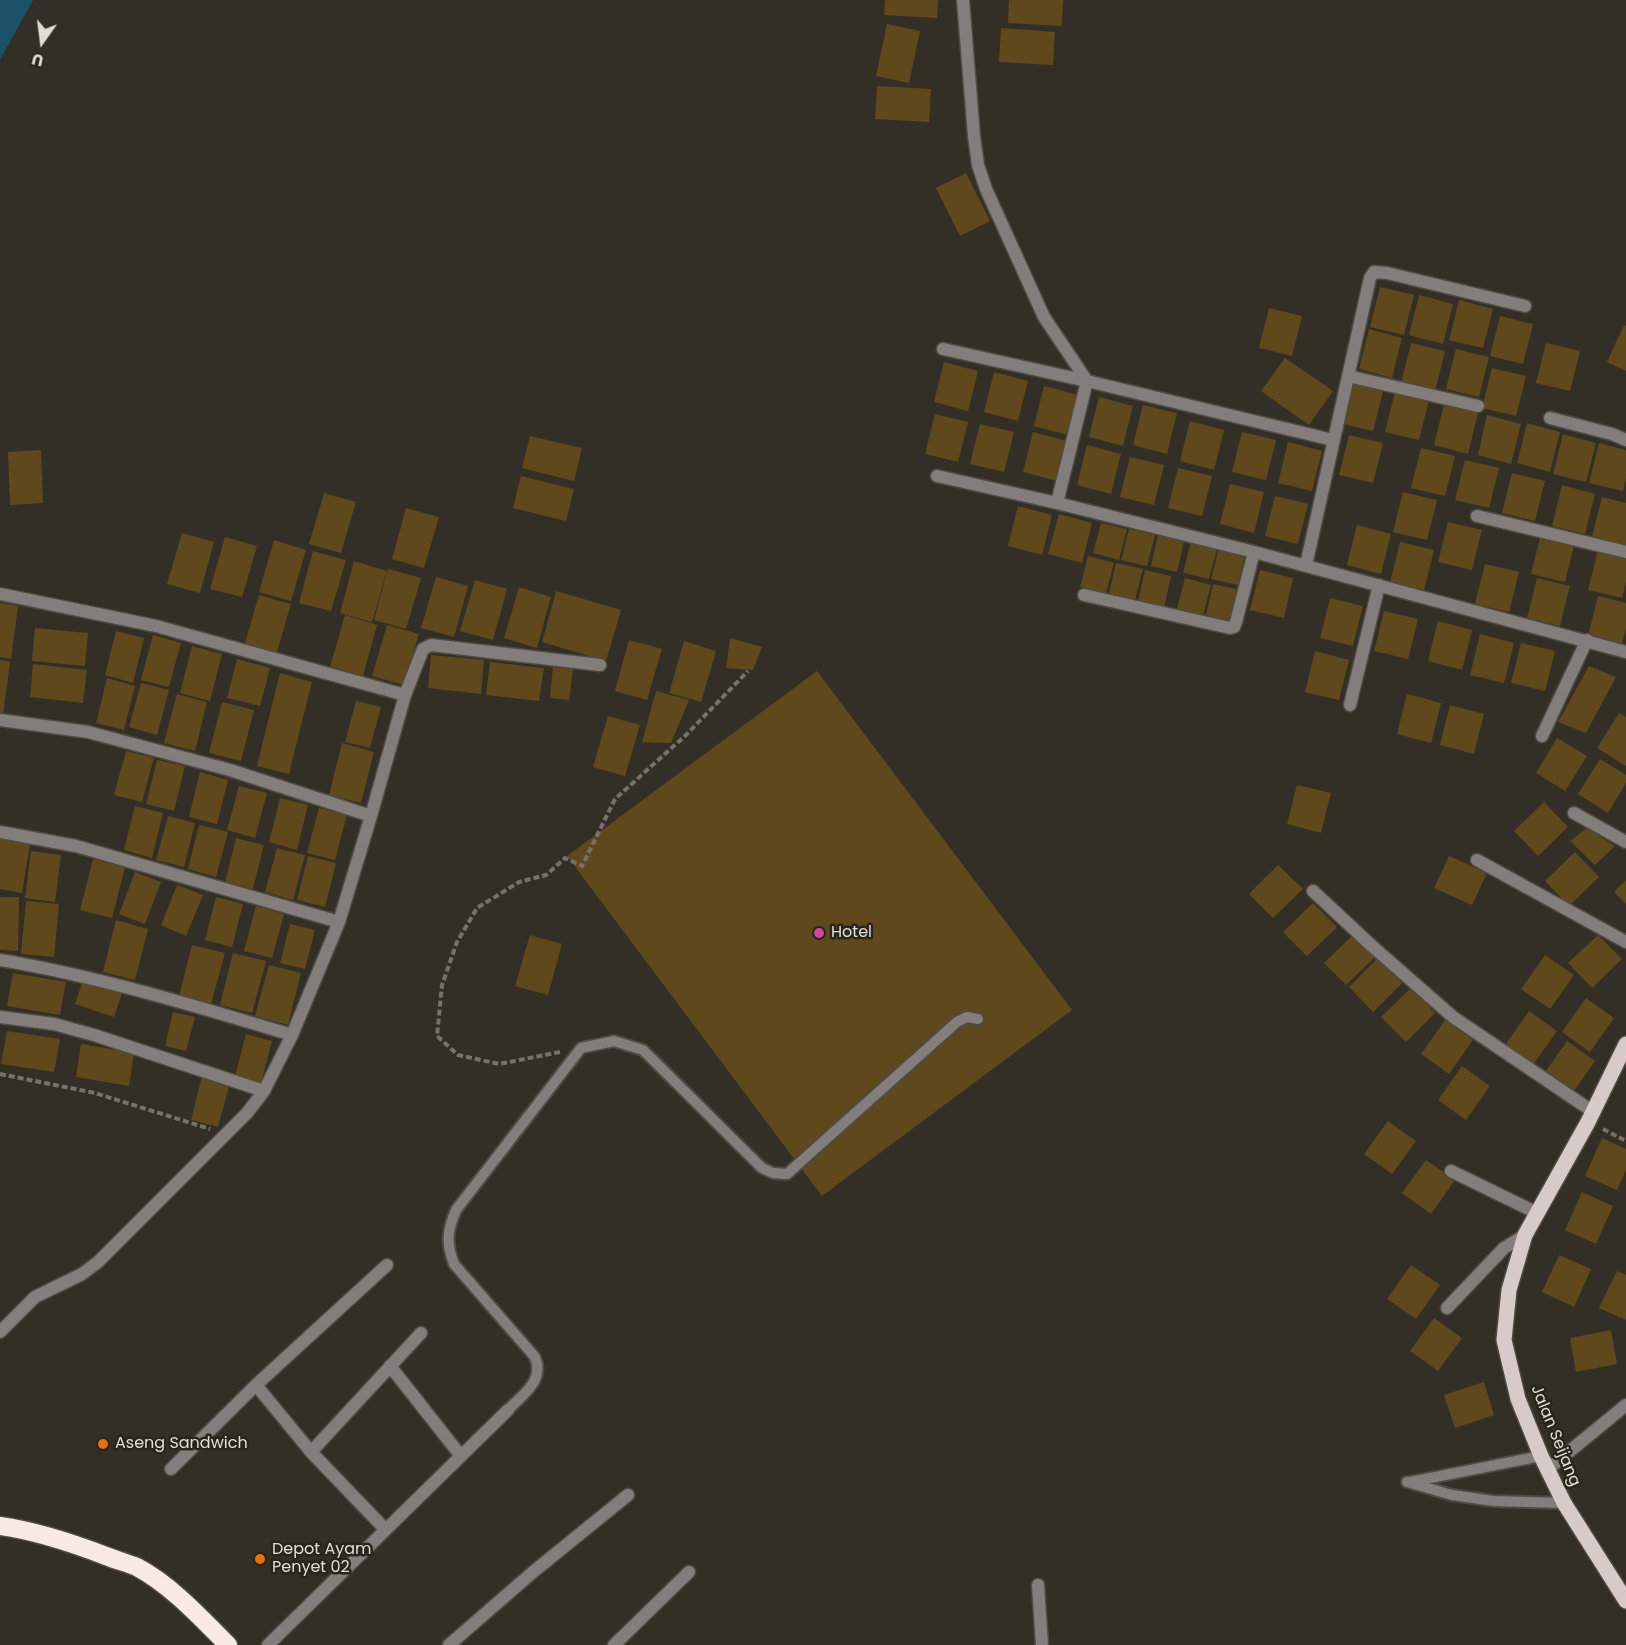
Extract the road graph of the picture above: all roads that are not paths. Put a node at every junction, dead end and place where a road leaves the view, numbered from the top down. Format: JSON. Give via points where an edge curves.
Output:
{"nodes":[{"id":1,"x":963,"y":0,"type":"edge"},
{"id":2,"x":1525,"y":306,"type":"dead end"},
{"id":3,"x":943,"y":349,"type":"dead end"},
{"id":4,"x":1348,"y":376,"type":"junction"},
{"id":5,"x":1087,"y":381,"type":"junction"},
{"id":6,"x":1478,"y":406,"type":"dead end"},
{"id":7,"x":1550,"y":418,"type":"dead end"},
{"id":8,"x":1333,"y":440,"type":"junction"},
{"id":9,"x":1626,"y":440,"type":"edge"},
{"id":10,"x":936,"y":476,"type":"dead end"},
{"id":11,"x":1057,"y":503,"type":"junction"},
{"id":12,"x":1476,"y":516,"type":"dead end"},
{"id":13,"x":1254,"y":552,"type":"junction"},
{"id":14,"x":1626,"y":552,"type":"edge"},
{"id":15,"x":1306,"y":565,"type":"junction"},
{"id":16,"x":1379,"y":585,"type":"junction"},
{"id":17,"x":0,"y":594,"type":"edge"},
{"id":18,"x":1084,"y":595,"type":"dead end"},
{"id":19,"x":1587,"y":640,"type":"junction"},
{"id":20,"x":1626,"y":652,"type":"edge"},
{"id":21,"x":600,"y":665,"type":"dead end"},
{"id":22,"x":405,"y":695,"type":"junction"},
{"id":23,"x":1350,"y":705,"type":"dead end"},
{"id":24,"x":0,"y":720,"type":"edge"},
{"id":25,"x":1542,"y":736,"type":"dead end"},
{"id":26,"x":1574,"y":813,"type":"dead end"},
{"id":27,"x":371,"y":816,"type":"junction"},
{"id":28,"x":0,"y":832,"type":"edge"},
{"id":29,"x":1626,"y":842,"type":"edge"},
{"id":30,"x":1477,"y":860,"type":"dead end"},
{"id":31,"x":1313,"y":891,"type":"dead end"},
{"id":32,"x":339,"y":922,"type":"junction"},
{"id":33,"x":1626,"y":942,"type":"edge"},
{"id":34,"x":0,"y":960,"type":"edge"},
{"id":35,"x":0,"y":1017,"type":"edge"},
{"id":36,"x":978,"y":1019,"type":"dead end"},
{"id":37,"x":292,"y":1035,"type":"junction"},
{"id":38,"x":1626,"y":1044,"type":"edge"},
{"id":39,"x":264,"y":1091,"type":"junction"},
{"id":40,"x":1590,"y":1117,"type":"junction"},
{"id":41,"x":1451,"y":1172,"type":"dead end"},
{"id":42,"x":1537,"y":1213,"type":"junction"},
{"id":43,"x":1525,"y":1235,"type":"junction"},
{"id":44,"x":387,"y":1265,"type":"dead end"},
{"id":45,"x":1447,"y":1308,"type":"dead end"},
{"id":46,"x":0,"y":1332,"type":"edge"},
{"id":47,"x":420,"y":1333,"type":"dead end"},
{"id":48,"x":390,"y":1366,"type":"junction"},
{"id":49,"x":256,"y":1385,"type":"junction"},
{"id":50,"x":1626,"y":1404,"type":"edge"},
{"id":51,"x":507,"y":1410,"type":"joint"},
{"id":52,"x":311,"y":1452,"type":"junction"},
{"id":53,"x":461,"y":1456,"type":"junction"},
{"id":54,"x":1544,"y":1463,"type":"junction"},
{"id":55,"x":171,"y":1469,"type":"dead end"},
{"id":56,"x":628,"y":1495,"type":"dead end"},
{"id":57,"x":1563,"y":1503,"type":"junction"},
{"id":58,"x":0,"y":1526,"type":"edge"},
{"id":59,"x":385,"y":1528,"type":"junction"},
{"id":60,"x":689,"y":1572,"type":"dead end"},
{"id":61,"x":1038,"y":1585,"type":"dead end"},
{"id":62,"x":1626,"y":1601,"type":"edge"},
{"id":63,"x":228,"y":1645,"type":"edge"},
{"id":64,"x":268,"y":1645,"type":"edge"},
{"id":65,"x":449,"y":1645,"type":"edge"},
{"id":66,"x":614,"y":1645,"type":"edge"},
{"id":67,"x":1042,"y":1645,"type":"edge"}],
"edges":[{"from":1,"to":5,"type":"street","via":[[974,136],[986,189],[1044,317]]},
{"from":2,"to":4,"type":"street","via":[[1374,272]]},
{"from":3,"to":5,"type":"street"},
{"from":4,"to":6,"type":"street"},
{"from":4,"to":8,"type":"street"},
{"from":5,"to":8,"type":"street"},
{"from":5,"to":11,"type":"street"},
{"from":7,"to":9,"type":"street"},
{"from":8,"to":15,"type":"street"},
{"from":10,"to":11,"type":"street"},
{"from":11,"to":13,"type":"street"},
{"from":12,"to":14,"type":"street"},
{"from":13,"to":15,"type":"street"},
{"from":13,"to":18,"type":"street","via":[[1234,627]]},
{"from":15,"to":16,"type":"street"},
{"from":16,"to":19,"type":"street"},
{"from":16,"to":23,"type":"street"},
{"from":17,"to":22,"type":"street","via":[[156,626]]},
{"from":19,"to":20,"type":"street"},
{"from":19,"to":25,"type":"street"},
{"from":21,"to":22,"type":"street","via":[[431,645],[423,649]]},
{"from":22,"to":27,"type":"street"},
{"from":24,"to":27,"type":"street","via":[[88,732],[230,770]]},
{"from":26,"to":29,"type":"street"},
{"from":27,"to":32,"type":"street"},
{"from":28,"to":32,"type":"street","via":[[76,846]]},
{"from":30,"to":33,"type":"street"},
{"from":31,"to":40,"type":"street","via":[[1454,1017]]},
{"from":32,"to":37,"type":"street"},
{"from":34,"to":37,"type":"street","via":[[140,990]]},
{"from":35,"to":39,"type":"street","via":[[84,1032]]},
{"from":36,"to":51,"type":"lane","via":[[967,1017],[957,1022],[787,1174],[762,1168],[643,1050],[614,1041],[581,1048],[456,1210],[449,1225],[448,1248],[454,1264],[535,1357],[538,1366],[537,1378]]},
{"from":37,"to":39,"type":"street"},
{"from":38,"to":40,"type":"main road","name":"Jalan Seijang"},
{"from":39,"to":46,"type":"street","via":[[247,1113],[98,1262],[35,1297]]},
{"from":40,"to":42,"type":"main road","name":"Jalan Seijang"},
{"from":41,"to":42,"type":"street"},
{"from":42,"to":43,"type":"main road","name":"Jalan Seijang"},
{"from":43,"to":45,"type":"street","via":[[1504,1248]]},
{"from":43,"to":54,"type":"main road","name":"Jalan Seijang","via":[[1509,1290],[1504,1340],[1518,1399]]},
{"from":44,"to":49,"type":"street"},
{"from":47,"to":48,"type":"street"},
{"from":48,"to":52,"type":"street"},
{"from":48,"to":53,"type":"street"},
{"from":49,"to":52,"type":"street"},
{"from":49,"to":55,"type":"street"},
{"from":50,"to":54,"type":"street"},
{"from":51,"to":53,"type":"street"},
{"from":52,"to":59,"type":"street"},
{"from":53,"to":59,"type":"street"},
{"from":54,"to":57,"type":"main road","name":"Jalan Seijang"},
{"from":54,"to":57,"type":"lane","via":[[1407,1482],[1494,1501]]},
{"from":56,"to":65,"type":"street"},
{"from":57,"to":62,"type":"main road","name":"Jalan Seijang"},
{"from":58,"to":63,"type":"highway","via":[[79,1545],[136,1567],[190,1606]]},
{"from":59,"to":64,"type":"street"},
{"from":60,"to":66,"type":"street"},
{"from":61,"to":67,"type":"street"}]}
